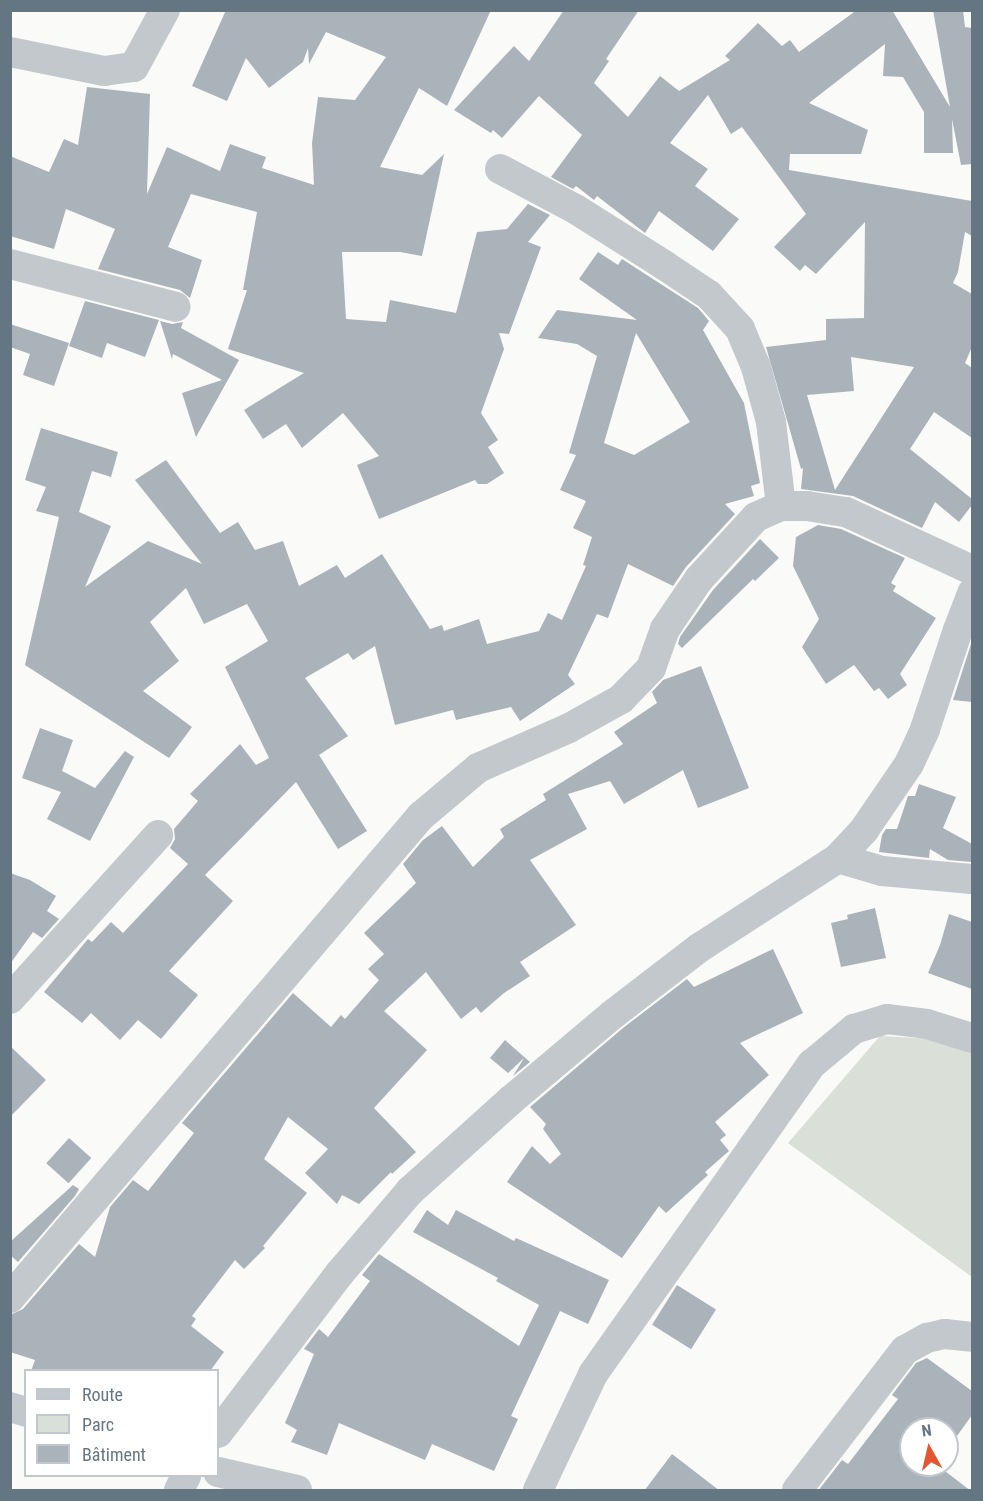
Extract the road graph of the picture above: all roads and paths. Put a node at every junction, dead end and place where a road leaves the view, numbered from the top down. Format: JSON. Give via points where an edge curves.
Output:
{"nodes":[{"id":1,"x":165,"y":10,"type":"edge"},
{"id":2,"x":10,"y":52,"type":"edge"},
{"id":3,"x":500,"y":169,"type":"dead end"},
{"id":4,"x":10,"y":264,"type":"edge"},
{"id":5,"x":176,"y":307,"type":"dead end"},
{"id":6,"x":781,"y":506,"type":"junction"},
{"id":7,"x":972,"y":570,"type":"edge"},
{"id":8,"x":971,"y":601,"type":"edge"},
{"id":9,"x":158,"y":835,"type":"dead end"},
{"id":10,"x":838,"y":858,"type":"junction"},
{"id":11,"x":972,"y":879,"type":"edge"},
{"id":12,"x":10,"y":999,"type":"edge"},
{"id":13,"x":972,"y":1038,"type":"edge"},
{"id":14,"x":10,"y":1298,"type":"edge"},
{"id":15,"x":972,"y":1337,"type":"edge"},
{"id":16,"x":219,"y":1432,"type":"edge"},
{"id":17,"x":219,"y":1472,"type":"edge"},
{"id":18,"x":186,"y":1477,"type":"edge"},
{"id":19,"x":179,"y":1491,"type":"edge"},
{"id":20,"x":297,"y":1491,"type":"edge"},
{"id":21,"x":538,"y":1491,"type":"edge"},
{"id":22,"x":797,"y":1491,"type":"edge"}],
"edges":[{"from":1,"to":2,"type":"street","via":[[134,67],[104,71]]},
{"from":3,"to":6,"type":"street","via":[[577,210],[664,265],[709,295],[741,329],[771,422]]},
{"from":4,"to":5,"type":"street"},
{"from":6,"to":7,"type":"street","via":[[846,512]]},
{"from":6,"to":14,"type":"street","via":[[756,517],[699,579],[665,629],[651,668],[621,699],[569,728],[478,768],[421,816]]},
{"from":8,"to":10,"type":"street","via":[[926,729],[909,764],[864,830]]},
{"from":9,"to":12,"type":"street"},
{"from":10,"to":11,"type":"street","via":[[882,871]]},
{"from":10,"to":16,"type":"street","via":[[699,948],[612,1015],[410,1191],[340,1273]]},
{"from":13,"to":21,"type":"street","via":[[927,1024],[887,1019],[855,1029],[812,1064],[593,1374]]},
{"from":15,"to":22,"type":"street","via":[[945,1334],[905,1350]]},
{"from":17,"to":20,"type":"street"},
{"from":18,"to":19,"type":"street"}]}
